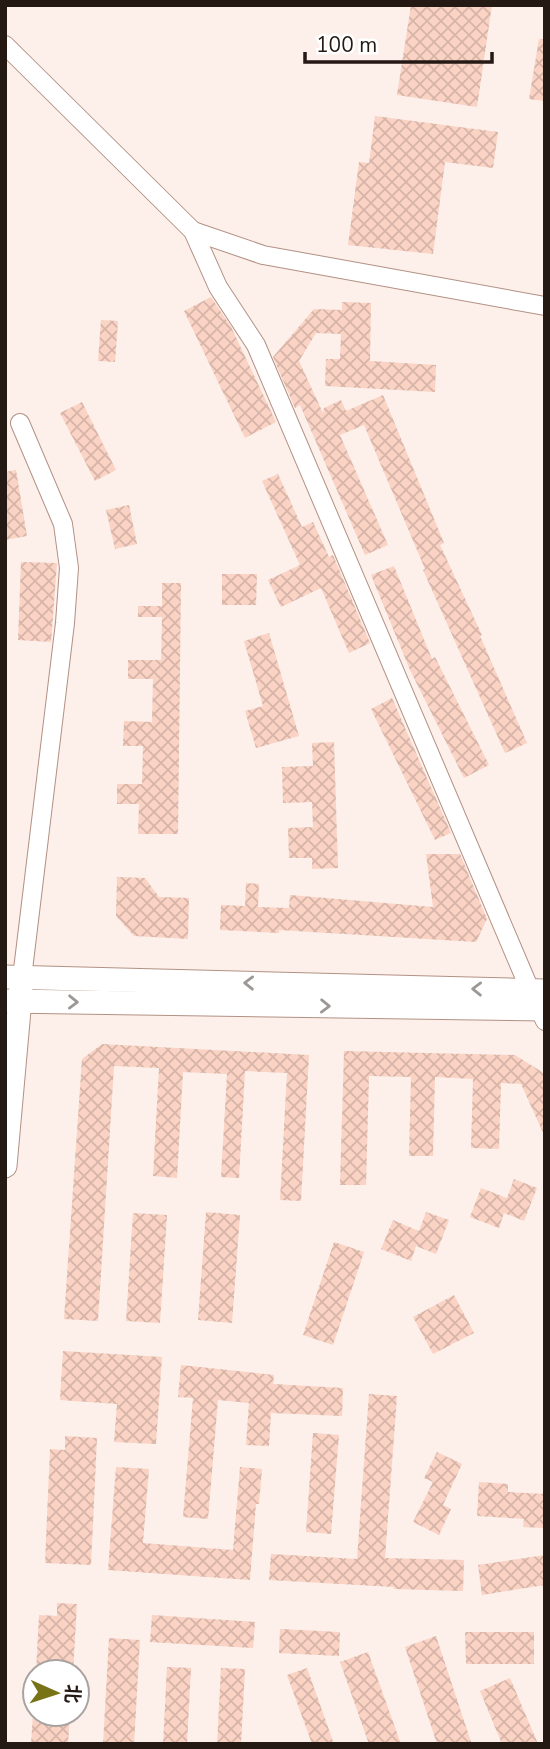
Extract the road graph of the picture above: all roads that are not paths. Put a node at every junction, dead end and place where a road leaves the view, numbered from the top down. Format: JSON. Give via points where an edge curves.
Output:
{"nodes":[{"id":1,"x":5,"y":45,"type":"edge"},
{"id":2,"x":193,"y":231,"type":"junction"},
{"id":3,"x":545,"y":306,"type":"edge"},
{"id":4,"x":20,"y":423,"type":"dead end"},
{"id":5,"x":14,"y":977,"type":"edge"},
{"id":6,"x":12,"y":1001,"type":"edge"},
{"id":7,"x":541,"y":1004,"type":"edge"},
{"id":8,"x":5,"y":1166,"type":"edge"}],
"edges":[{"from":1,"to":2,"type":"street"},
{"from":2,"to":3,"type":"street","via":[[263,255]]},
{"from":2,"to":7,"type":"street","via":[[218,287],[256,345]]},
{"from":4,"to":5,"type":"street","via":[[63,524],[69,568]]},
{"from":5,"to":6,"type":"main road"},
{"from":7,"to":5,"type":"main road","one_way":true},
{"from":6,"to":7,"type":"main road","one_way":true},
{"from":6,"to":8,"type":"main road"}]}
